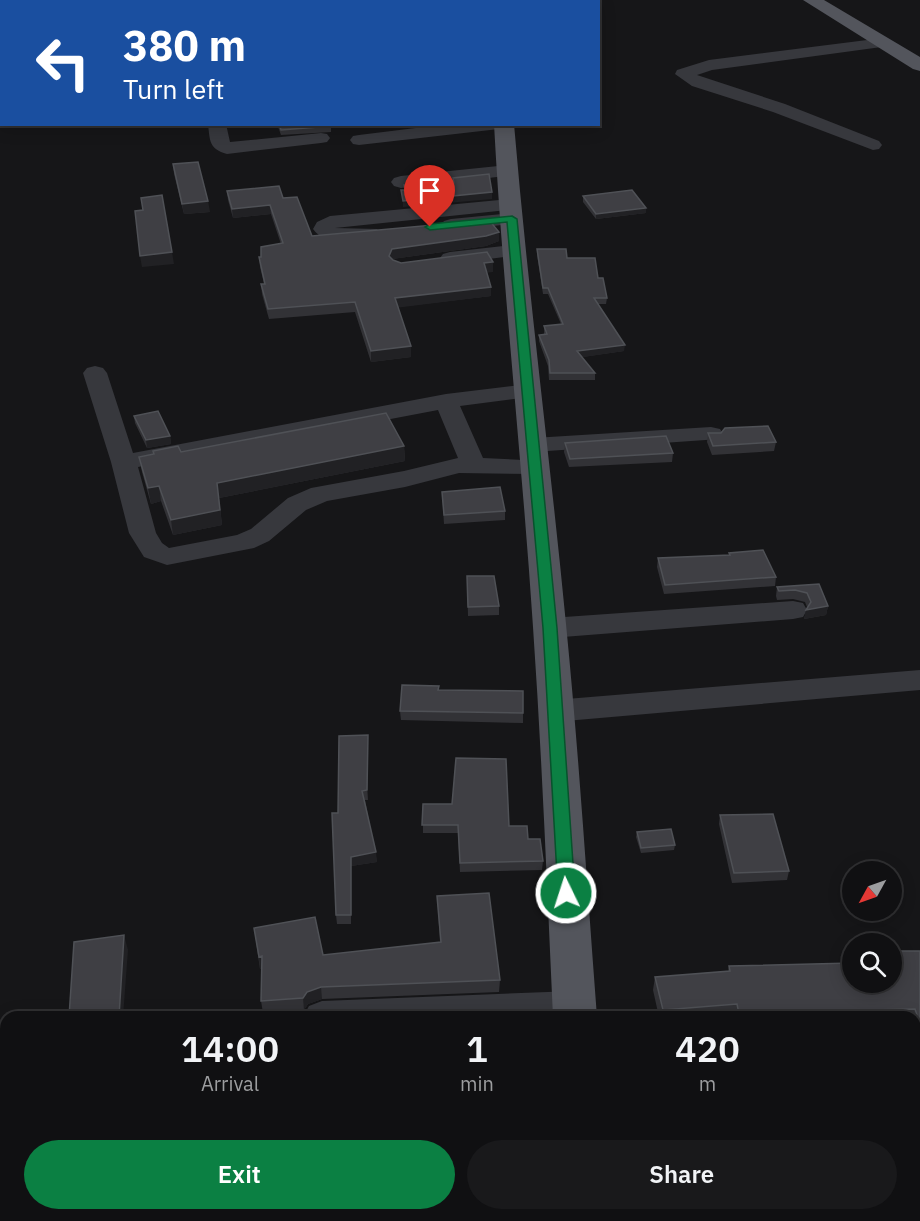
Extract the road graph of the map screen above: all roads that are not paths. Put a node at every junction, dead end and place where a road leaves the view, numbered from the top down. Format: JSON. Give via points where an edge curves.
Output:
{"nodes":[{"id":1,"x":812,"y":0,"type":"edge"},
{"id":2,"x":875,"y":38,"type":"junction"},
{"id":3,"x":686,"y":55,"type":"dead end"},
{"id":4,"x":710,"y":57,"type":"junction"},
{"id":5,"x":920,"y":65,"type":"edge"},
{"id":6,"x":217,"y":126,"type":"edge"},
{"id":7,"x":482,"y":126,"type":"edge"},
{"id":8,"x":504,"y":126,"type":"edge"},
{"id":9,"x":321,"y":138,"type":"dead end"},
{"id":10,"x":359,"y":140,"type":"dead end"},
{"id":11,"x":873,"y":146,"type":"dead end"},
{"id":12,"x":508,"y":171,"type":"junction"},
{"id":13,"x":401,"y":182,"type":"dead end"},
{"id":14,"x":511,"y":212,"type":"junction"},
{"id":15,"x":335,"y":213,"type":"dead end"},
{"id":16,"x":513,"y":251,"type":"junction"},
{"id":17,"x":435,"y":260,"type":"edge"},
{"id":18,"x":95,"y":373,"type":"dead end"},
{"id":19,"x":529,"y":391,"type":"junction"},
{"id":20,"x":446,"y":401,"type":"junction"},
{"id":21,"x":711,"y":434,"type":"edge"},
{"id":22,"x":534,"y":455,"type":"junction"},
{"id":23,"x":124,"y":462,"type":"junction"},
{"id":24,"x":473,"y":464,"type":"junction"},
{"id":25,"x":793,"y":610,"type":"dead end"},
{"id":26,"x":550,"y":628,"type":"junction"},
{"id":27,"x":920,"y":680,"type":"edge"},
{"id":28,"x":554,"y":711,"type":"junction"},
{"id":29,"x":574,"y":1011,"type":"edge"}],
"edges":[{"from":1,"to":2,"type":"main road"},
{"from":2,"to":4,"type":"street"},
{"from":2,"to":5,"type":"main road"},
{"from":3,"to":4,"type":"street","via":[[692,60]]},
{"from":4,"to":11,"type":"street","via":[[684,75]]},
{"from":6,"to":9,"type":"street","via":[[219,144],[227,148]]},
{"from":7,"to":10,"type":"street"},
{"from":8,"to":12,"type":"main road"},
{"from":12,"to":13,"type":"street"},
{"from":12,"to":14,"type":"main road"},
{"from":14,"to":15,"type":"street","via":[[341,235],[323,229]]},
{"from":14,"to":16,"type":"main road"},
{"from":16,"to":17,"type":"street"},
{"from":16,"to":19,"type":"main road"},
{"from":18,"to":23,"type":"street"},
{"from":19,"to":20,"type":"street"},
{"from":19,"to":22,"type":"main road"},
{"from":20,"to":23,"type":"street"},
{"from":20,"to":24,"type":"street"},
{"from":21,"to":22,"type":"street"},
{"from":22,"to":24,"type":"street"},
{"from":22,"to":26,"type":"main road"},
{"from":23,"to":24,"type":"street","via":[[132,501],[150,548],[169,557],[244,542],[260,535],[297,504],[320,494]]},
{"from":25,"to":26,"type":"street"},
{"from":26,"to":28,"type":"main road"},
{"from":27,"to":28,"type":"street"},
{"from":28,"to":29,"type":"main road"}]}
